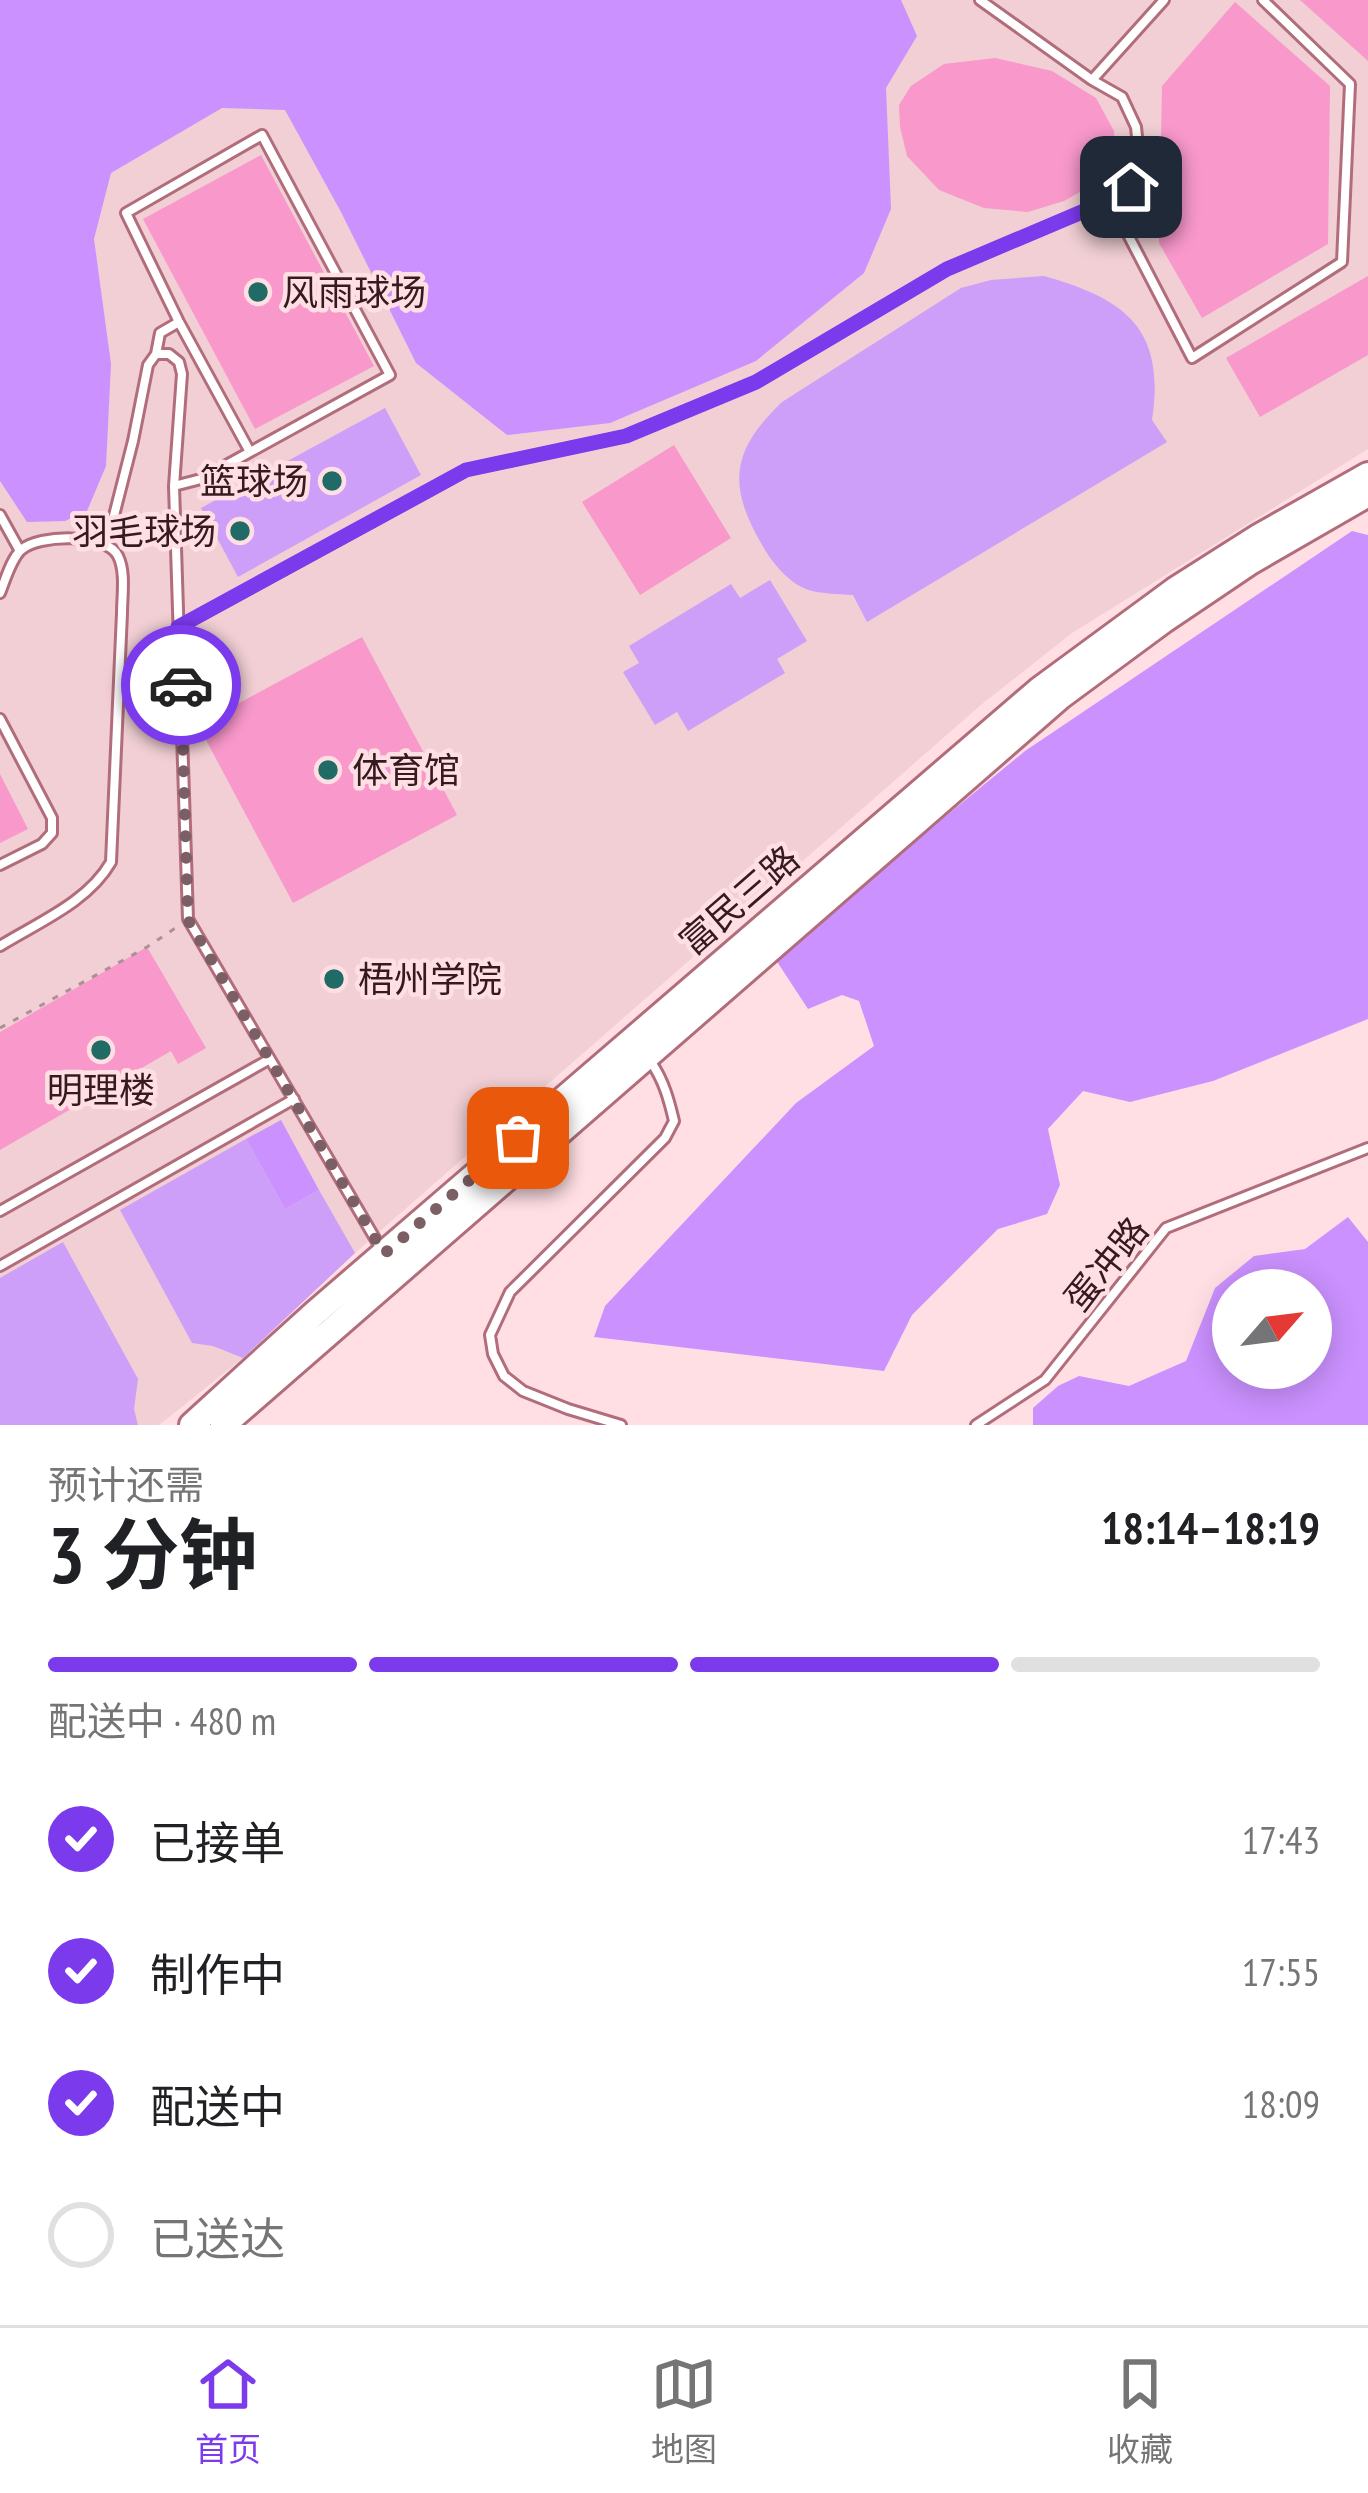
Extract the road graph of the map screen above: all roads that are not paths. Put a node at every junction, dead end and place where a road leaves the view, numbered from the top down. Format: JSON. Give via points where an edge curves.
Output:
{"nodes":[{"id":1,"x":980,"y":0,"type":"edge"},
{"id":2,"x":1164,"y":0,"type":"edge"},
{"id":3,"x":1263,"y":0,"type":"edge"},
{"id":4,"x":1092,"y":80,"type":"junction"},
{"id":5,"x":1110,"y":200,"type":"junction"},
{"id":6,"x":179,"y":322,"type":"junction"},
{"id":7,"x":156,"y":354,"type":"junction"},
{"id":8,"x":250,"y":452,"type":"junction"},
{"id":9,"x":1368,"y":475,"type":"edge"},
{"id":10,"x":174,"y":486,"type":"junction"},
{"id":11,"x":1368,"y":494,"type":"edge"},
{"id":12,"x":0,"y":515,"type":"edge"},
{"id":13,"x":106,"y":543,"type":"junction"},
{"id":14,"x":20,"y":551,"type":"junction"},
{"id":15,"x":0,"y":593,"type":"edge"},
{"id":16,"x":178,"y":627,"type":"junction"},
{"id":17,"x":0,"y":719,"type":"edge"},
{"id":18,"x":0,"y":865,"type":"edge"},
{"id":19,"x":0,"y":946,"type":"edge"},
{"id":20,"x":647,"y":1056,"type":"junction"},
{"id":21,"x":270,"y":1060,"type":"junction"},
{"id":22,"x":294,"y":1100,"type":"junction"},
{"id":23,"x":1368,"y":1148,"type":"edge"},
{"id":24,"x":0,"y":1211,"type":"edge"},
{"id":25,"x":384,"y":1254,"type":"junction"},
{"id":26,"x":0,"y":1266,"type":"edge"},
{"id":27,"x":192,"y":1425,"type":"edge"},
{"id":28,"x":223,"y":1425,"type":"edge"},
{"id":29,"x":621,"y":1425,"type":"edge"},
{"id":30,"x":976,"y":1425,"type":"edge"}],
"edges":[{"from":1,"to":4,"type":"lane"},
{"from":2,"to":4,"type":"lane"},
{"from":3,"to":5,"type":"lane","via":[[1350,84],[1342,262],[1192,358]]},
{"from":4,"to":5,"type":"lane","via":[[1122,97],[1136,127],[1131,187]]},
{"from":5,"to":16,"type":"lane","via":[[947,269],[756,382],[626,436],[466,470]]},
{"from":6,"to":7,"type":"lane","via":[[160,333]]},
{"from":6,"to":8,"type":"lane"},
{"from":6,"to":8,"type":"lane","via":[[127,213],[262,135],[390,375]]},
{"from":7,"to":10,"type":"lane","via":[[170,354],[182,374]]},
{"from":7,"to":13,"type":"lane"},
{"from":8,"to":10,"type":"lane"},
{"from":9,"to":25,"type":"main road","name":"富民三路","via":[[1192,579],[1039,690]]},
{"from":10,"to":16,"type":"lane"},
{"from":11,"to":20,"type":"main road","name":"富民三路","via":[[1250,562],[1060,696]]},
{"from":12,"to":14,"type":"lane"},
{"from":13,"to":14,"type":"lane","via":[[56,539]]},
{"from":13,"to":19,"type":"lane","via":[[122,574],[111,862],[83,895]]},
{"from":14,"to":15,"type":"lane"},
{"from":16,"to":21,"type":"lane","via":[[188,920]]},
{"from":17,"to":18,"type":"lane","via":[[52,818],[52,833]]},
{"from":20,"to":28,"type":"main road","name":"富民三路"},
{"from":20,"to":29,"type":"lane","via":[[674,1121],[665,1138],[510,1292],[490,1335],[504,1376],[523,1391]]},
{"from":21,"to":22,"type":"lane"},
{"from":21,"to":24,"type":"lane"},
{"from":22,"to":25,"type":"lane"},
{"from":22,"to":26,"type":"lane"},
{"from":23,"to":30,"type":"lane","name":"蛋冲路","via":[[1166,1228],[1045,1380]]},
{"from":25,"to":27,"type":"main road","name":"富民三路"}]}
